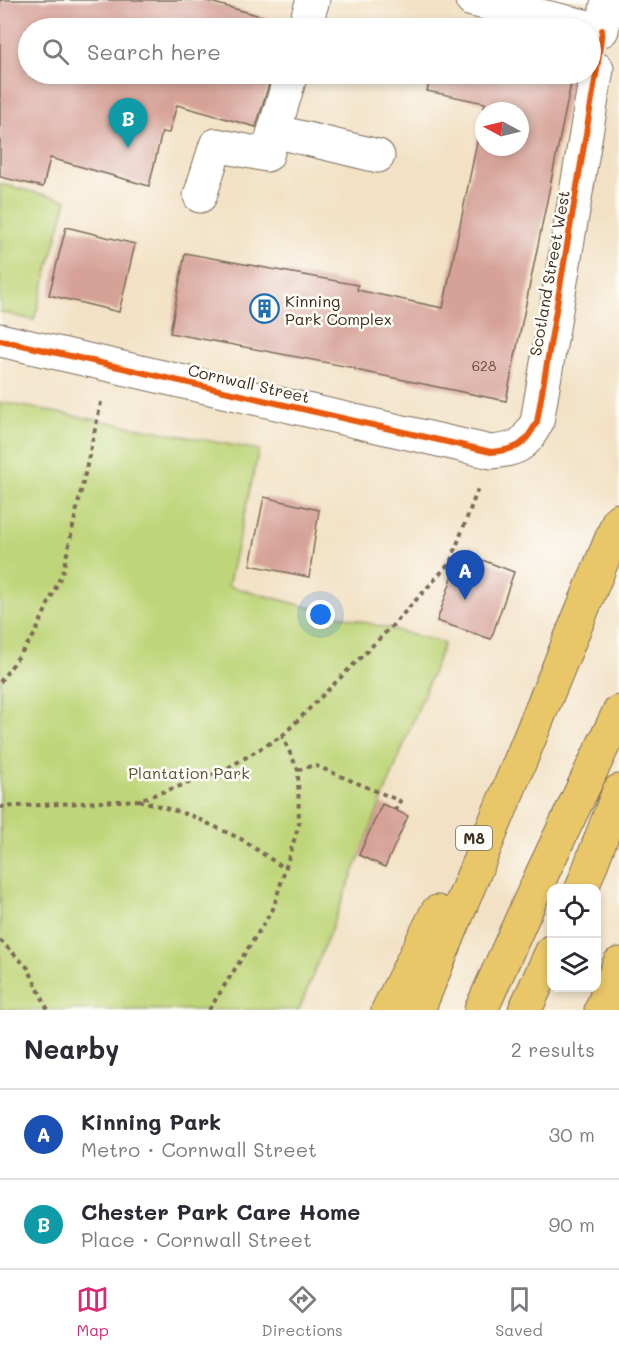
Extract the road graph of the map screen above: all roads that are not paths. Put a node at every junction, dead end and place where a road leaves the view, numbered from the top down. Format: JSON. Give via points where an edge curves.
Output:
{"nodes":[{"id":1,"x":313,"y":0,"type":"edge"},
{"id":2,"x":472,"y":0,"type":"edge"},
{"id":3,"x":605,"y":15,"type":"edge"},
{"id":4,"x":307,"y":18,"type":"edge"},
{"id":5,"x":288,"y":84,"type":"edge"},
{"id":6,"x":594,"y":84,"type":"edge"},
{"id":7,"x":274,"y":131,"type":"junction"},
{"id":8,"x":378,"y":156,"type":"dead end"},
{"id":9,"x":200,"y":196,"type":"dead end"},
{"id":10,"x":0,"y":340,"type":"edge"},
{"id":11,"x":491,"y":452,"type":"joint"},
{"id":12,"x":619,"y":520,"type":"edge"},
{"id":13,"x":560,"y":666,"type":"junction"},
{"id":14,"x":619,"y":712,"type":"edge"},
{"id":15,"x":619,"y":791,"type":"edge"},
{"id":16,"x":585,"y":880,"type":"edge"},
{"id":17,"x":547,"y":962,"type":"edge"},
{"id":18,"x":619,"y":964,"type":"edge"},
{"id":19,"x":547,"y":985,"type":"edge"},
{"id":20,"x":388,"y":1010,"type":"edge"},
{"id":21,"x":418,"y":1010,"type":"edge"},
{"id":22,"x":481,"y":1010,"type":"edge"},
{"id":23,"x":525,"y":1010,"type":"edge"},
{"id":24,"x":537,"y":1010,"type":"edge"},
{"id":25,"x":601,"y":1010,"type":"edge"}],
"edges":[{"from":1,"to":4,"type":"street"},
{"from":2,"to":3,"type":"street"},
{"from":5,"to":7,"type":"street"},
{"from":6,"to":11,"type":"street","name":"Scotland Street West","via":[[537,422],[526,441],[513,450]]},
{"from":7,"to":8,"type":"street"},
{"from":7,"to":9,"type":"street","via":[[267,155],[216,145]]},
{"from":10,"to":11,"type":"street","name":"Cornwall Street"},
{"from":12,"to":13,"type":"highway","number":"M8"},
{"from":13,"to":20,"type":"highway","number":"M8"},
{"from":13,"to":21,"type":"highway","number":"M8"},
{"from":14,"to":22,"type":"highway"},
{"from":15,"to":16,"type":"highway"},
{"from":17,"to":23,"type":"highway"},
{"from":18,"to":25,"type":"highway"},
{"from":19,"to":24,"type":"highway"}]}
